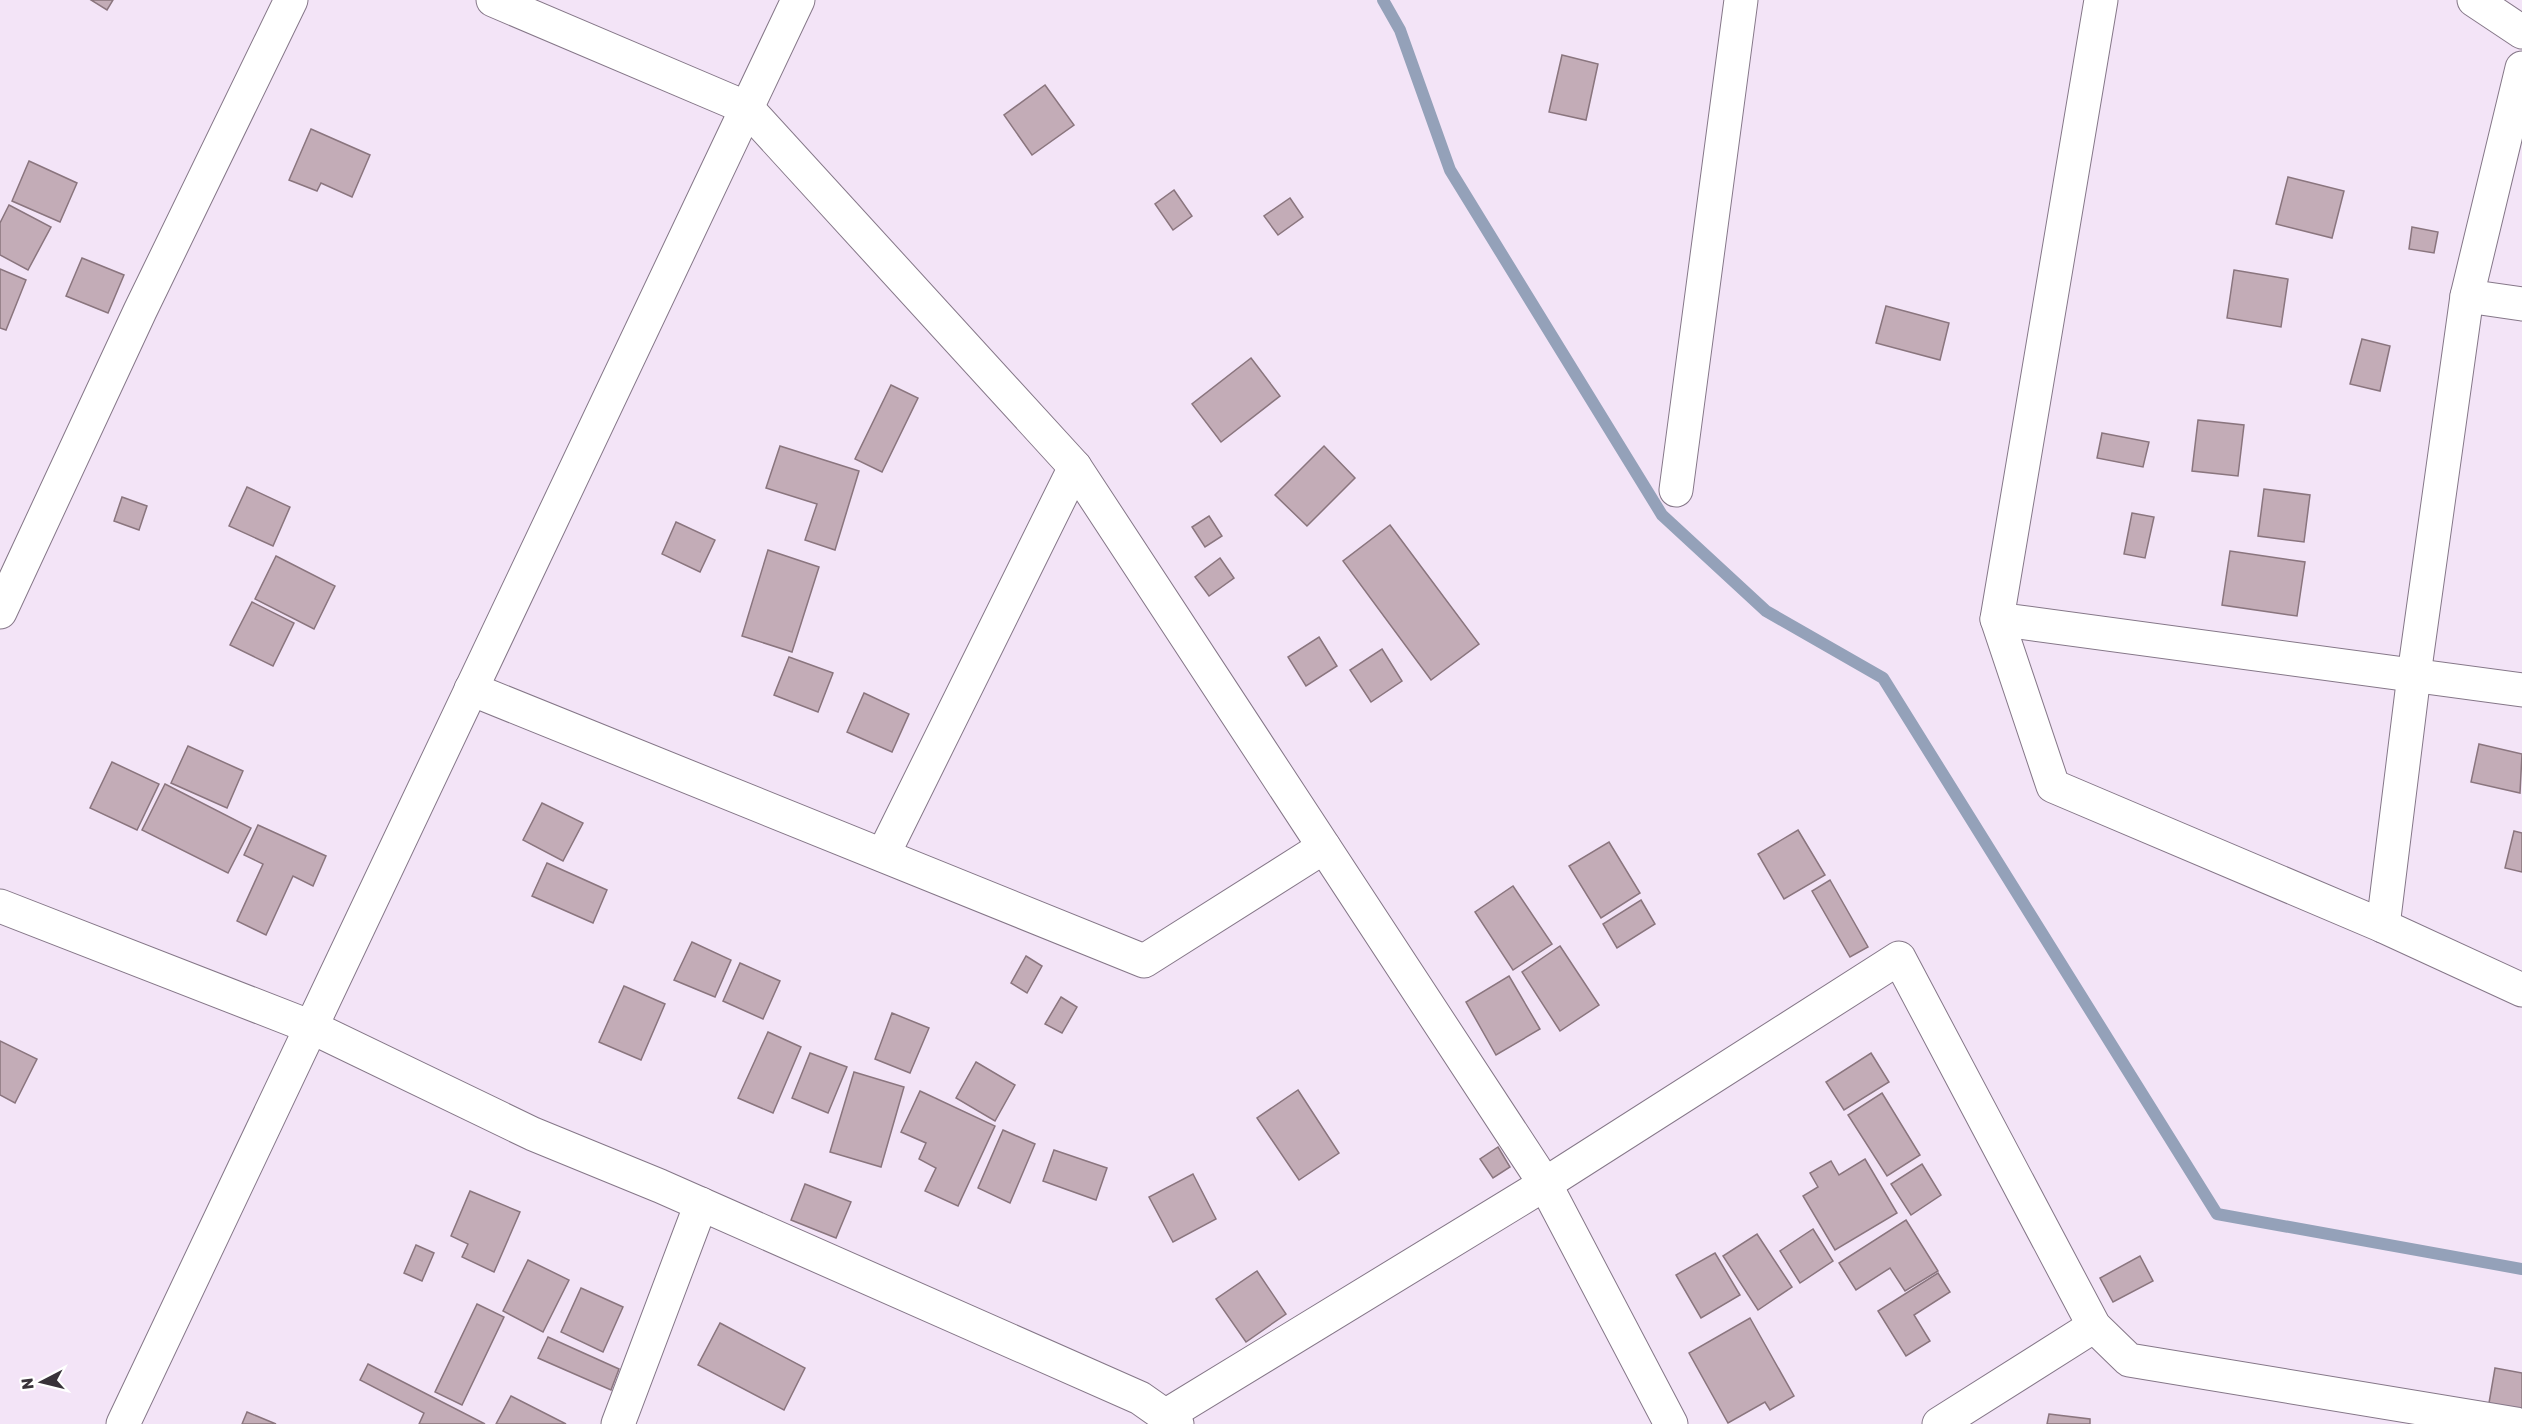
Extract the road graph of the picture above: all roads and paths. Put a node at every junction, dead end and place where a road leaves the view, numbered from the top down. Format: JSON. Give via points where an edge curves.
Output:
{"nodes":[{"id":1,"x":291,"y":0,"type":"edge"},
{"id":2,"x":493,"y":0,"type":"edge"},
{"id":3,"x":798,"y":0,"type":"edge"},
{"id":4,"x":1741,"y":0,"type":"edge"},
{"id":5,"x":2101,"y":0,"type":"edge"},
{"id":6,"x":2474,"y":0,"type":"edge"},
{"id":7,"x":2522,"y":32,"type":"edge"},
{"id":8,"x":2522,"y":68,"type":"edge"},
{"id":9,"x":747,"y":108,"type":"junction"},
{"id":10,"x":2467,"y":296,"type":"junction"},
{"id":11,"x":2522,"y":304,"type":"edge"},
{"id":12,"x":1075,"y":467,"type":"junction"},
{"id":13,"x":1676,"y":490,"type":"dead end"},
{"id":14,"x":0,"y":612,"type":"edge"},
{"id":15,"x":1997,"y":620,"type":"junction"},
{"id":16,"x":2414,"y":675,"type":"junction"},
{"id":17,"x":471,"y":689,"type":"junction"},
{"id":18,"x":2522,"y":690,"type":"edge"},
{"id":19,"x":1324,"y":847,"type":"junction"},
{"id":20,"x":883,"y":855,"type":"junction"},
{"id":21,"x":0,"y":906,"type":"edge"},
{"id":22,"x":2383,"y":926,"type":"junction"},
{"id":23,"x":2522,"y":990,"type":"edge"},
{"id":24,"x":311,"y":1027,"type":"junction"},
{"id":25,"x":1545,"y":1184,"type":"junction"},
{"id":26,"x":701,"y":1204,"type":"junction"},
{"id":27,"x":2094,"y":1326,"type":"junction"},
{"id":28,"x":1171,"y":1420,"type":"edge"},
{"id":29,"x":123,"y":1424,"type":"edge"},
{"id":30,"x":618,"y":1424,"type":"edge"},
{"id":31,"x":1671,"y":1424,"type":"edge"},
{"id":32,"x":1939,"y":1424,"type":"edge"},
{"id":33,"x":2516,"y":1424,"type":"edge"}],
"edges":[{"from":1,"to":14,"type":"street"},
{"from":2,"to":9,"type":"street"},
{"from":3,"to":9,"type":"street"},
{"from":4,"to":13,"type":"street"},
{"from":5,"to":15,"type":"street"},
{"from":6,"to":7,"type":"street"},
{"from":8,"to":10,"type":"street"},
{"from":9,"to":12,"type":"street"},
{"from":9,"to":17,"type":"street"},
{"from":10,"to":11,"type":"street"},
{"from":10,"to":16,"type":"street"},
{"from":12,"to":19,"type":"street"},
{"from":12,"to":20,"type":"street"},
{"from":15,"to":16,"type":"street"},
{"from":15,"to":22,"type":"street","via":[[2053,786]]},
{"from":16,"to":18,"type":"street"},
{"from":16,"to":22,"type":"street"},
{"from":17,"to":20,"type":"street"},
{"from":17,"to":24,"type":"street"},
{"from":19,"to":20,"type":"street","via":[[1144,961]]},
{"from":19,"to":25,"type":"street"},
{"from":21,"to":24,"type":"street"},
{"from":22,"to":23,"type":"street"},
{"from":24,"to":26,"type":"street","via":[[533,1134]]},
{"from":24,"to":29,"type":"street"},
{"from":25,"to":27,"type":"street","via":[[1899,958]]},
{"from":25,"to":28,"type":"street"},
{"from":25,"to":31,"type":"street"},
{"from":26,"to":28,"type":"street","via":[[1140,1398]]},
{"from":26,"to":30,"type":"street"},
{"from":27,"to":32,"type":"street"},
{"from":27,"to":33,"type":"street","via":[[2129,1360]]}]}
